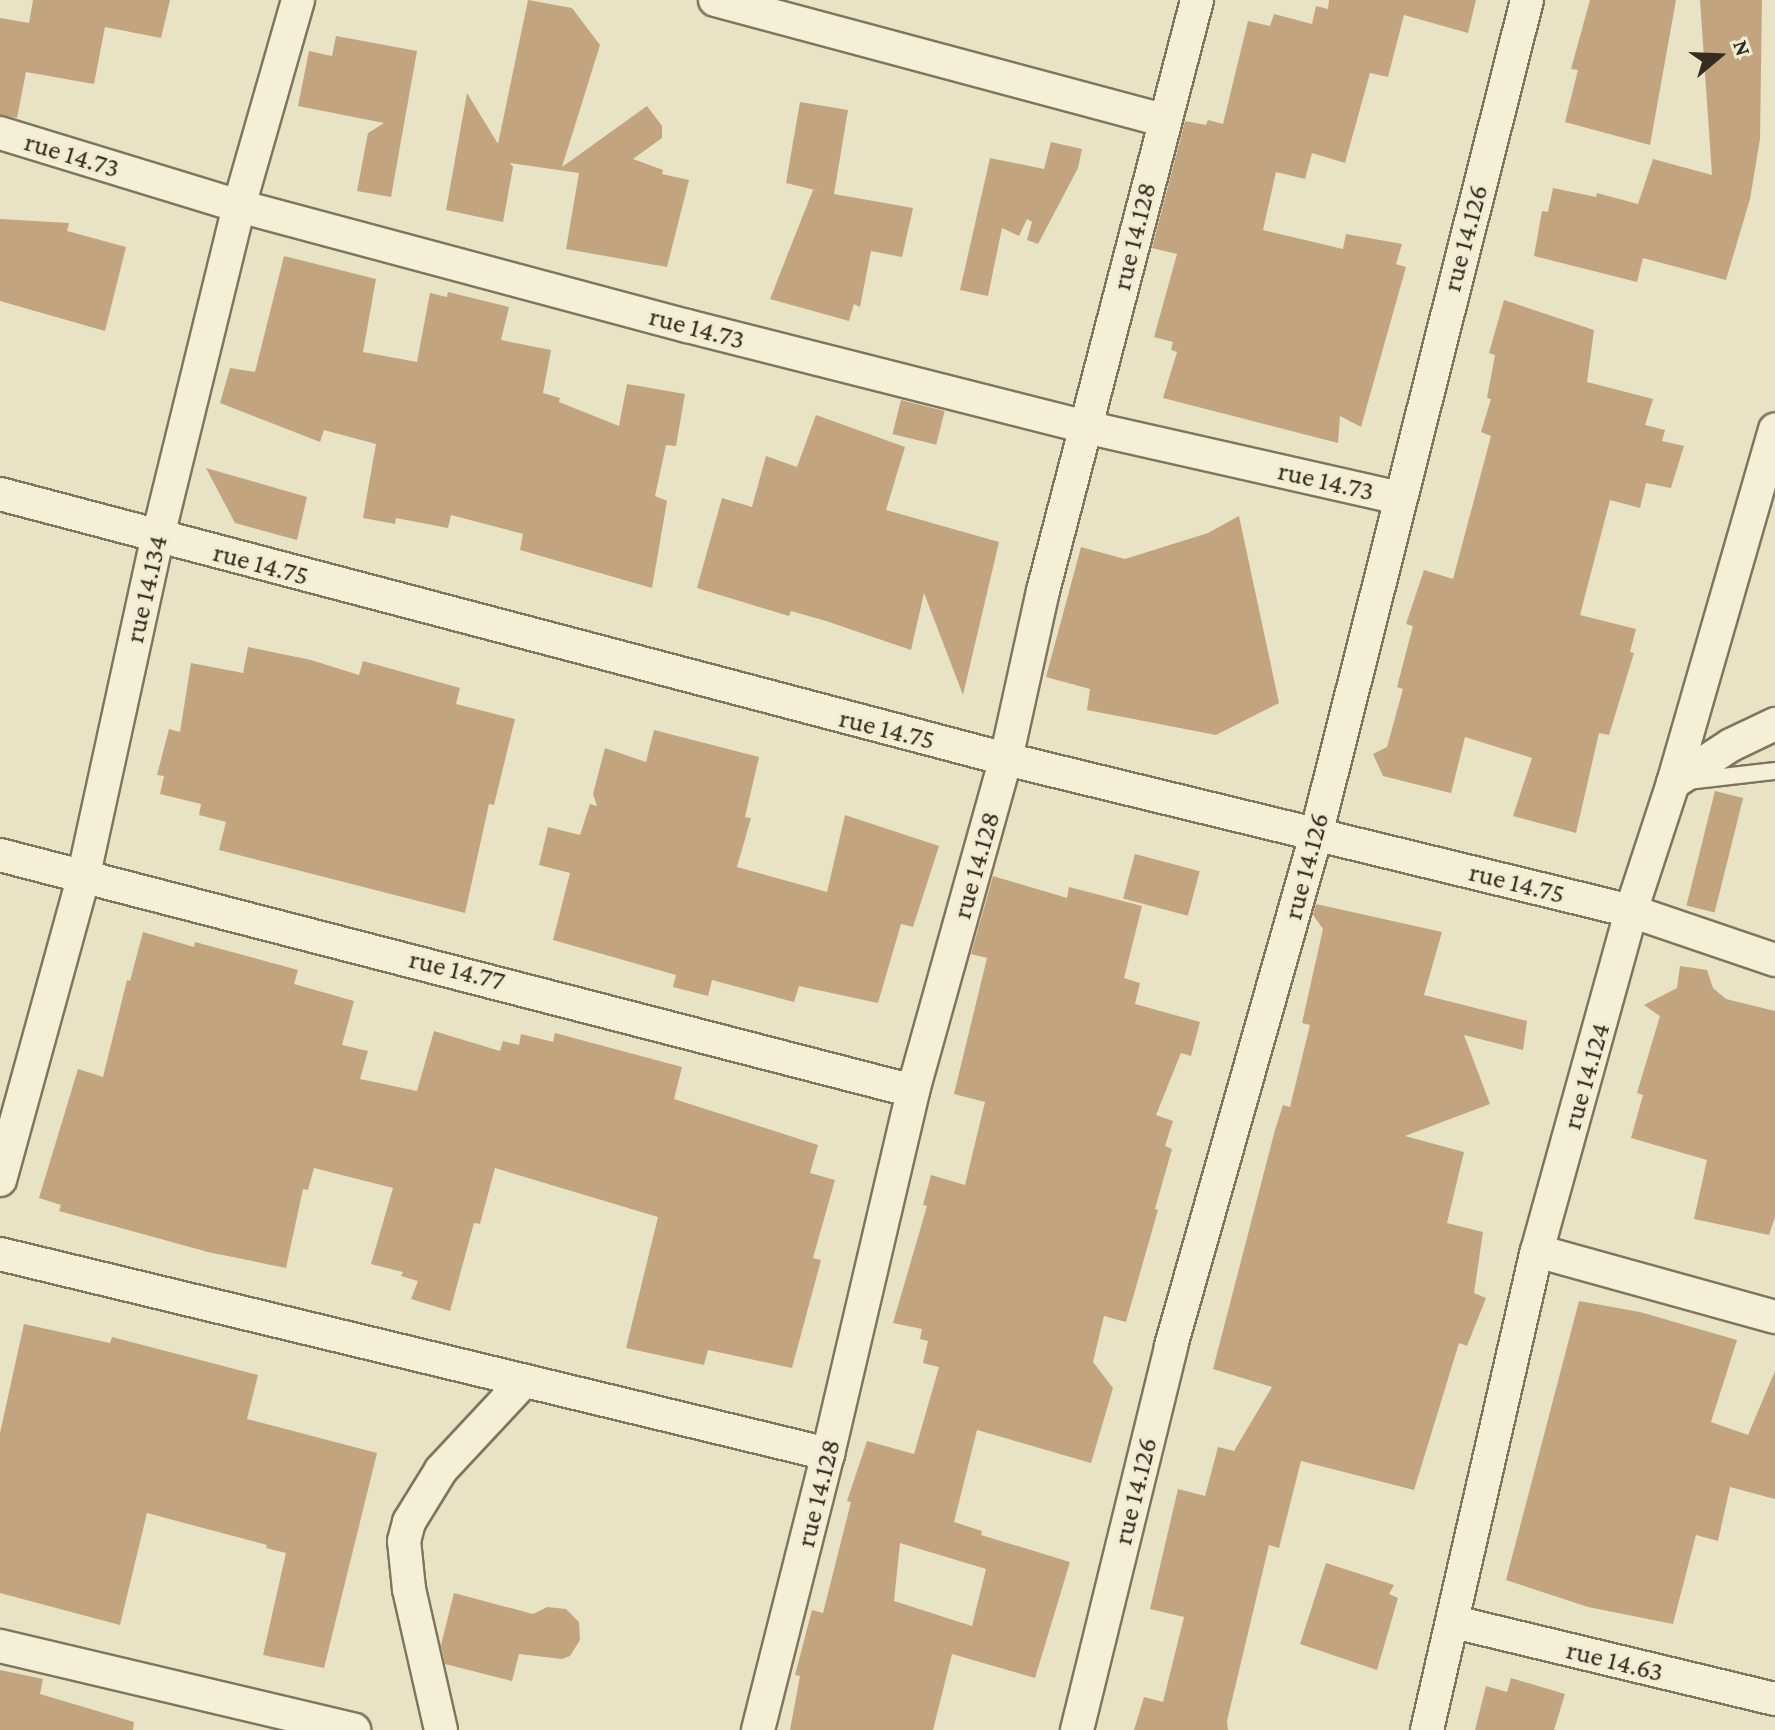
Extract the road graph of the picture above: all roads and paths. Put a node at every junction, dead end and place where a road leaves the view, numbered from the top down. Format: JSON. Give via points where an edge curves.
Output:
{"nodes":[{"id":1,"x":298,"y":0,"type":"edge"},
{"id":2,"x":715,"y":0,"type":"edge"},
{"id":3,"x":1197,"y":0,"type":"edge"},
{"id":4,"x":1527,"y":0,"type":"edge"},
{"id":5,"x":1164,"y":120,"type":"junction"},
{"id":6,"x":0,"y":133,"type":"edge"},
{"id":7,"x":239,"y":206,"type":"junction"},
{"id":8,"x":1085,"y":427,"type":"junction"},
{"id":9,"x":1775,"y":429,"type":"edge"},
{"id":10,"x":0,"y":494,"type":"edge"},
{"id":11,"x":1400,"y":498,"type":"junction"},
{"id":12,"x":158,"y":536,"type":"junction"},
{"id":13,"x":1775,"y":724,"type":"edge"},
{"id":14,"x":1006,"y":759,"type":"junction"},
{"id":15,"x":1775,"y":771,"type":"edge"},
{"id":16,"x":1673,"y":783,"type":"junction"},
{"id":17,"x":1316,"y":835,"type":"junction"},
{"id":18,"x":0,"y":855,"type":"edge"},
{"id":19,"x":84,"y":874,"type":"junction"},
{"id":20,"x":1631,"y":911,"type":"junction"},
{"id":21,"x":1775,"y":960,"type":"edge"},
{"id":22,"x":913,"y":1091,"type":"junction"},
{"id":23,"x":0,"y":1180,"type":"edge"},
{"id":24,"x":1537,"y":1251,"type":"junction"},
{"id":25,"x":0,"y":1254,"type":"edge"},
{"id":26,"x":1775,"y":1317,"type":"edge"},
{"id":27,"x":524,"y":1381,"type":"junction"},
{"id":28,"x":828,"y":1454,"type":"junction"},
{"id":29,"x":1454,"y":1622,"type":"junction"},
{"id":30,"x":0,"y":1646,"type":"edge"},
{"id":31,"x":1775,"y":1699,"type":"edge"},
{"id":32,"x":354,"y":1730,"type":"edge"},
{"id":33,"x":441,"y":1730,"type":"edge"},
{"id":34,"x":758,"y":1730,"type":"edge"},
{"id":35,"x":1077,"y":1730,"type":"edge"},
{"id":36,"x":1427,"y":1730,"type":"edge"}],
"edges":[{"from":1,"to":7,"type":"street","name":"rue 14.134"},
{"from":2,"to":5,"type":"street"},
{"from":3,"to":5,"type":"street","name":"rue 14.128"},
{"from":4,"to":11,"type":"street","name":"rue 14.126"},
{"from":5,"to":8,"type":"street","name":"rue 14.128"},
{"from":6,"to":7,"type":"street","name":"rue 14.73"},
{"from":7,"to":8,"type":"street","name":"rue 14.73"},
{"from":7,"to":12,"type":"street","name":"rue 14.134"},
{"from":8,"to":11,"type":"street","name":"rue 14.73"},
{"from":8,"to":14,"type":"street","name":"rue 14.128"},
{"from":9,"to":16,"type":"street","name":"rue 14.124"},
{"from":10,"to":12,"type":"street","name":"rue 14.75"},
{"from":11,"to":17,"type":"street","name":"rue 14.126"},
{"from":12,"to":14,"type":"street","name":"rue 14.75"},
{"from":12,"to":19,"type":"street","name":"rue 14.134"},
{"from":13,"to":16,"type":"street"},
{"from":14,"to":17,"type":"street","name":"rue 14.75"},
{"from":14,"to":22,"type":"street","name":"rue 14.128"},
{"from":15,"to":16,"type":"lane"},
{"from":16,"to":20,"type":"street","name":"rue 14.124"},
{"from":17,"to":20,"type":"street","name":"rue 14.75"},
{"from":17,"to":35,"type":"street","name":"rue 14.126","via":[[1171,1346]]},
{"from":18,"to":19,"type":"street","name":"rue 14.77"},
{"from":19,"to":22,"type":"street","name":"rue 14.77"},
{"from":19,"to":23,"type":"street","name":"rue 14.134"},
{"from":20,"to":21,"type":"street","name":"rue 14.75"},
{"from":20,"to":24,"type":"street","name":"rue 14.124"},
{"from":22,"to":28,"type":"street","name":"rue 14.128"},
{"from":24,"to":26,"type":"street"},
{"from":24,"to":29,"type":"street","name":"rue 14.124"},
{"from":25,"to":27,"type":"street"},
{"from":27,"to":28,"type":"street"},
{"from":27,"to":33,"type":"street","via":[[441,1470],[409,1522],[404,1541],[406,1576]]},
{"from":28,"to":34,"type":"street","name":"rue 14.128"},
{"from":29,"to":31,"type":"street","name":"rue 14.63"},
{"from":29,"to":36,"type":"street","name":"rue 14.124"},
{"from":30,"to":32,"type":"street"}]}
